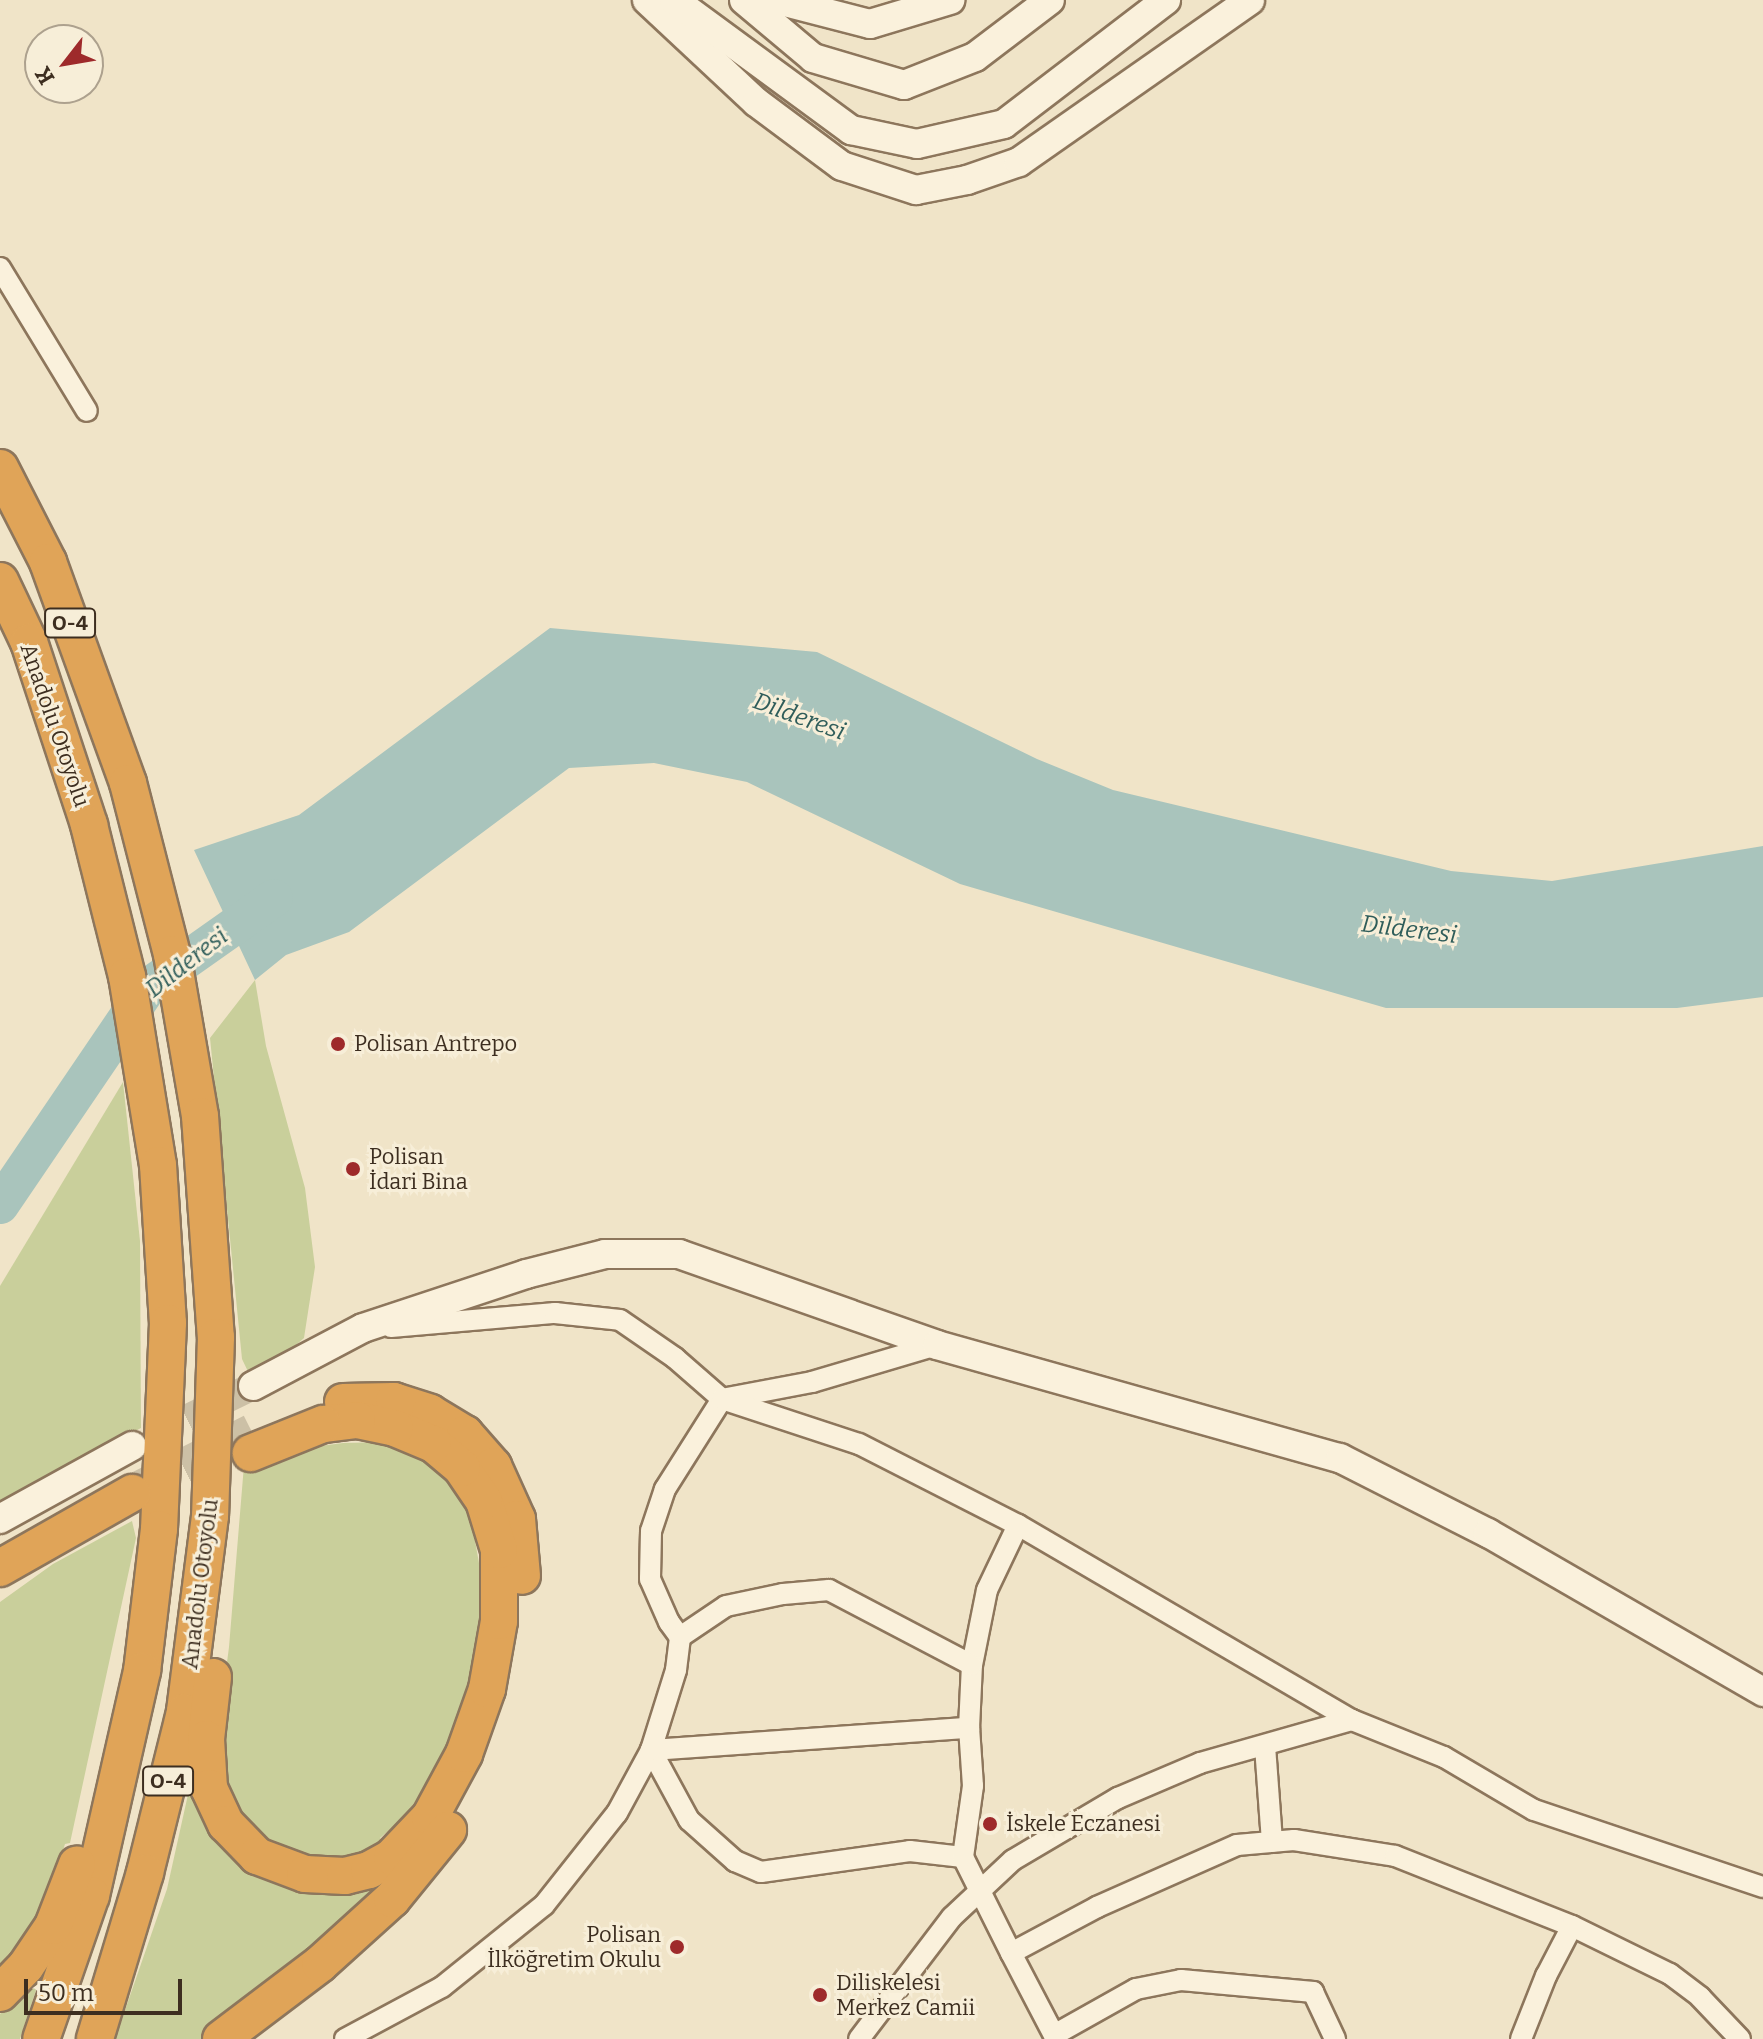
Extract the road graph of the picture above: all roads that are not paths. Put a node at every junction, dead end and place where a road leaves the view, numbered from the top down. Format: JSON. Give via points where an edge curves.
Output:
{"nodes":[{"id":1,"x":647,"y":0,"type":"edge"},
{"id":2,"x":674,"y":0,"type":"edge"},
{"id":3,"x":744,"y":0,"type":"edge"},
{"id":4,"x":777,"y":0,"type":"edge"},
{"id":5,"x":950,"y":0,"type":"edge"},
{"id":6,"x":1050,"y":0,"type":"edge"},
{"id":7,"x":1166,"y":0,"type":"edge"},
{"id":8,"x":1250,"y":0,"type":"edge"},
{"id":9,"x":0,"y":268,"type":"edge"},
{"id":10,"x":87,"y":411,"type":"dead end"},
{"id":11,"x":0,"y":468,"type":"edge"},
{"id":12,"x":0,"y":581,"type":"edge"},
{"id":13,"x":363,"y":1328,"type":"junction"},
{"id":14,"x":937,"y":1345,"type":"junction"},
{"id":15,"x":253,"y":1386,"type":"tunnel mouth"},
{"id":16,"x":722,"y":1399,"type":"junction"},
{"id":17,"x":132,"y":1446,"type":"tunnel mouth"},
{"id":18,"x":140,"y":1511,"type":"junction"},
{"id":19,"x":210,"y":1516,"type":"junction"},
{"id":20,"x":0,"y":1519,"type":"edge"},
{"id":21,"x":1018,"y":1525,"type":"junction"},
{"id":22,"x":0,"y":1568,"type":"edge"},
{"id":23,"x":0,"y":1587,"type":"edge"},
{"id":24,"x":680,"y":1637,"type":"junction"},
{"id":25,"x":972,"y":1665,"type":"junction"},
{"id":26,"x":1763,"y":1692,"type":"edge"},
{"id":27,"x":1352,"y":1720,"type":"junction"},
{"id":28,"x":969,"y":1728,"type":"junction"},
{"id":29,"x":1265,"y":1746,"type":"junction"},
{"id":30,"x":651,"y":1750,"type":"junction"},
{"id":31,"x":1272,"y":1842,"type":"junction"},
{"id":32,"x":963,"y":1857,"type":"junction"},
{"id":33,"x":1763,"y":1887,"type":"edge"},
{"id":34,"x":979,"y":1889,"type":"junction"},
{"id":35,"x":1572,"y":1926,"type":"junction"},
{"id":36,"x":1011,"y":1953,"type":"junction"},
{"id":37,"x":0,"y":1993,"type":"edge"},
{"id":38,"x":1055,"y":2037,"type":"edge"},
{"id":39,"x":41,"y":2039,"type":"edge"},
{"id":40,"x":95,"y":2039,"type":"edge"},
{"id":41,"x":221,"y":2039,"type":"edge"},
{"id":42,"x":345,"y":2039,"type":"edge"},
{"id":43,"x":859,"y":2039,"type":"edge"},
{"id":44,"x":1335,"y":2039,"type":"edge"},
{"id":45,"x":1521,"y":2039,"type":"edge"},
{"id":46,"x":1740,"y":2039,"type":"edge"}],
"edges":[{"from":1,"to":8,"type":"main road","via":[[756,102],[842,166],[916,190],[1019,162]]},
{"from":2,"to":7,"type":"main road","via":[[851,130],[917,144],[1004,124]]},
{"from":3,"to":6,"type":"main road","via":[[813,58],[904,85],[975,57]]},
{"from":4,"to":5,"type":"main road","via":[[870,24]]},
{"from":9,"to":10,"type":"street"},
{"from":11,"to":19,"type":"highway","name":"Anadolu Otoyolu","number":"O-4","via":[[48,562],[128,783],[172,954],[200,1116],[216,1337]]},
{"from":12,"to":18,"type":"highway","name":"Anadolu Otoyolu","number":"O-4","via":[[29,642],[89,825],[127,976],[158,1165],[168,1323]]},
{"from":13,"to":14,"type":"main road","via":[[605,1254],[679,1254]]},
{"from":13,"to":15,"type":"main road"},
{"from":13,"to":16,"type":"street","via":[[555,1313],[620,1320]]},
{"from":14,"to":16,"type":"street","via":[[812,1382]]},
{"from":14,"to":26,"type":"main road","via":[[1340,1458],[1488,1533]]},
{"from":16,"to":21,"type":"street","via":[[859,1444]]},
{"from":16,"to":24,"type":"street","via":[[665,1489],[651,1531],[650,1579]]},
{"from":17,"to":20,"type":"main road"},
{"from":18,"to":22,"type":"highway"},
{"from":18,"to":23,"type":"highway"},
{"from":18,"to":37,"type":"highway","via":[[75,1871],[53,1926]]},
{"from":18,"to":39,"type":"highway","number":"O-4","via":[[142,1671],[91,1895]]},
{"from":19,"to":40,"type":"highway","name":"Anadolu Otoyolu","number":"O-4","via":[[185,1712],[145,1873]]},
{"from":19,"to":41,"type":"highway","via":[[217,1651],[206,1739],[209,1788],[226,1824],[257,1856],[305,1874],[345,1876],[369,1870],[392,1857],[430,1817],[464,1754],[487,1689],[499,1621],[499,1550],[484,1501],[462,1468],[433,1444],[357,1420],[251,1443],[290,1415],[357,1399],[394,1401],[430,1413],[465,1434],[493,1466],[517,1519],[523,1574],[516,1650],[502,1708],[447,1831],[392,1899],[320,1964]]},
{"from":21,"to":25,"type":"street","via":[[987,1590]]},
{"from":21,"to":27,"type":"street"},
{"from":24,"to":25,"type":"street","via":[[726,1606],[829,1590]]},
{"from":24,"to":30,"type":"street","via":[[676,1670]]},
{"from":25,"to":28,"type":"street"},
{"from":27,"to":29,"type":"street"},
{"from":27,"to":33,"type":"street","via":[[1444,1757],[1534,1810]]},
{"from":28,"to":30,"type":"street"},
{"from":28,"to":32,"type":"street","via":[[973,1786]]},
{"from":29,"to":31,"type":"street"},
{"from":29,"to":34,"type":"street","via":[[1200,1763],[1118,1798],[1013,1860]]},
{"from":30,"to":32,"type":"street","via":[[689,1820],[735,1861],[761,1872],[910,1851]]},
{"from":30,"to":42,"type":"street","via":[[617,1813],[544,1905],[442,1987]]},
{"from":31,"to":35,"type":"street","via":[[1294,1840],[1395,1856]]},
{"from":31,"to":36,"type":"street","via":[[1222,1851]]},
{"from":32,"to":34,"type":"street"},
{"from":34,"to":36,"type":"street"},
{"from":34,"to":43,"type":"street"},
{"from":35,"to":45,"type":"street"},
{"from":35,"to":46,"type":"street","via":[[1670,1974]]},
{"from":36,"to":38,"type":"street"},
{"from":38,"to":44,"type":"street","via":[[1136,1989],[1181,1980],[1313,1992]]}]}
